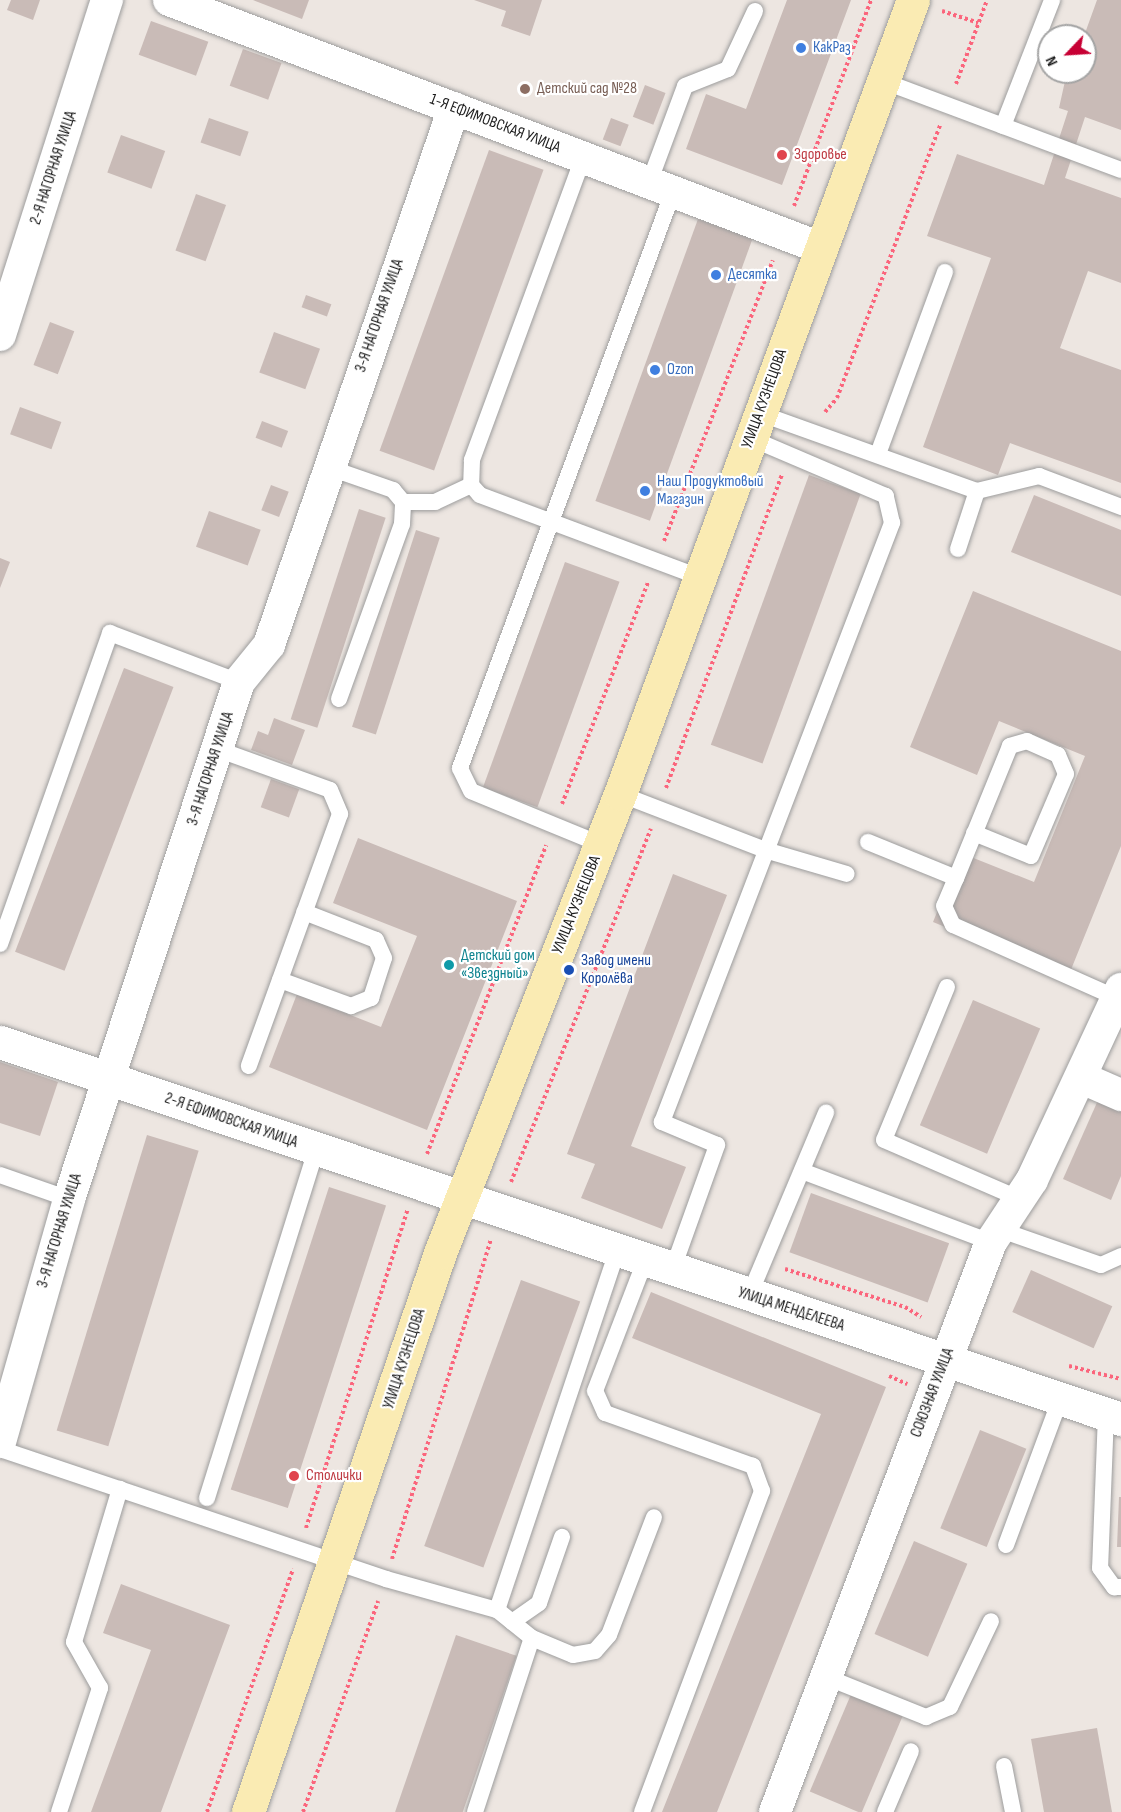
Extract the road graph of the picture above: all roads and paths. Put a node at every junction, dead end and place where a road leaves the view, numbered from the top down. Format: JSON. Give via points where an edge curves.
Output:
{"nodes":[{"id":1,"x":107,"y":0,"type":"edge"},
{"id":2,"x":169,"y":0,"type":"edge"},
{"id":3,"x":871,"y":0,"type":"edge"},
{"id":4,"x":913,"y":0,"type":"edge"},
{"id":5,"x":987,"y":0,"type":"edge"},
{"id":6,"x":1052,"y":0,"type":"edge"},
{"id":7,"x":755,"y":11,"type":"dead end"},
{"id":8,"x":978,"y":23,"type":"junction"},
{"id":9,"x":883,"y":81,"type":"junction"},
{"id":10,"x":948,"y":106,"type":"junction"},
{"id":11,"x":454,"y":108,"type":"junction"},
{"id":12,"x":1004,"y":126,"type":"junction"},
{"id":13,"x":583,"y":158,"type":"junction"},
{"id":14,"x":1121,"y":170,"type":"edge"},
{"id":15,"x":661,"y":187,"type":"junction"},
{"id":16,"x":784,"y":234,"type":"junction"},
{"id":17,"x":821,"y":248,"type":"junction"},
{"id":18,"x":945,"y":272,"type":"dead end"},
{"id":19,"x":0,"y":335,"type":"edge"},
{"id":20,"x":755,"y":425,"type":"junction"},
{"id":21,"x":810,"y":430,"type":"junction"},
{"id":22,"x":790,"y":453,"type":"junction"},
{"id":23,"x":878,"y":453,"type":"junction"},
{"id":24,"x":330,"y":468,"type":"junction"},
{"id":25,"x":471,"y":485,"type":"junction"},
{"id":26,"x":977,"y":491,"type":"junction"},
{"id":27,"x":404,"y":502,"type":"junction"},
{"id":28,"x":1121,"y":507,"type":"edge"},
{"id":29,"x":551,"y":520,"type":"junction"},
{"id":30,"x":958,"y":549,"type":"dead end"},
{"id":31,"x":657,"y":560,"type":"junction"},
{"id":32,"x":699,"y":577,"type":"junction"},
{"id":33,"x":239,"y":682,"type":"junction"},
{"id":34,"x":339,"y":699,"type":"dead end"},
{"id":35,"x":217,"y":749,"type":"junction"},
{"id":36,"x":620,"y":794,"type":"junction"},
{"id":37,"x":659,"y":808,"type":"junction"},
{"id":38,"x":554,"y":825,"type":"junction"},
{"id":39,"x":974,"y":833,"type":"junction"},
{"id":40,"x":868,"y":842,"type":"dead end"},
{"id":41,"x":600,"y":844,"type":"junction"},
{"id":42,"x":765,"y":850,"type":"junction"},
{"id":43,"x":847,"y":874,"type":"dead end"},
{"id":44,"x":956,"y":878,"type":"junction"},
{"id":45,"x":304,"y":912,"type":"junction"},
{"id":46,"x":0,"y":944,"type":"edge"},
{"id":47,"x":280,"y":980,"type":"junction"},
{"id":48,"x":947,"y":987,"type":"dead end"},
{"id":49,"x":1119,"y":993,"type":"edge"},
{"id":50,"x":0,"y":1042,"type":"edge"},
{"id":51,"x":249,"y":1066,"type":"dead end"},
{"id":52,"x":1082,"y":1078,"type":"junction"},
{"id":53,"x":110,"y":1080,"type":"junction"},
{"id":54,"x":1121,"y":1095,"type":"edge"},
{"id":55,"x":826,"y":1113,"type":"dead end"},
{"id":56,"x":316,"y":1150,"type":"junction"},
{"id":57,"x":801,"y":1171,"type":"junction"},
{"id":58,"x":0,"y":1175,"type":"edge"},
{"id":59,"x":416,"y":1184,"type":"junction"},
{"id":60,"x":1018,"y":1198,"type":"junction"},
{"id":61,"x":69,"y":1199,"type":"junction"},
{"id":62,"x":461,"y":1200,"type":"junction"},
{"id":63,"x":500,"y":1212,"type":"junction"},
{"id":64,"x":995,"y":1236,"type":"junction"},
{"id":65,"x":1121,"y":1257,"type":"edge"},
{"id":66,"x":645,"y":1261,"type":"junction"},
{"id":67,"x":748,"y":1296,"type":"junction"},
{"id":68,"x":944,"y":1362,"type":"junction"},
{"id":69,"x":1060,"y":1400,"type":"junction"},
{"id":70,"x":1114,"y":1417,"type":"edge"},
{"id":71,"x":0,"y":1442,"type":"edge"},
{"id":72,"x":0,"y":1449,"type":"edge"},
{"id":73,"x":120,"y":1489,"type":"junction"},
{"id":74,"x":207,"y":1498,"type":"dead end"},
{"id":75,"x":654,"y":1517,"type":"dead end"},
{"id":76,"x":562,"y":1537,"type":"dead end"},
{"id":77,"x":1006,"y":1545,"type":"dead end"},
{"id":78,"x":300,"y":1550,"type":"junction"},
{"id":79,"x":337,"y":1562,"type":"junction"},
{"id":80,"x":386,"y":1579,"type":"junction"},
{"id":81,"x":1121,"y":1587,"type":"edge"},
{"id":82,"x":497,"y":1610,"type":"junction"},
{"id":83,"x":991,"y":1621,"type":"dead end"},
{"id":84,"x":512,"y":1622,"type":"junction"},
{"id":85,"x":532,"y":1638,"type":"junction"},
{"id":86,"x":826,"y":1677,"type":"junction"},
{"id":87,"x":910,"y":1750,"type":"dead end"},
{"id":88,"x":1004,"y":1766,"type":"dead end"},
{"id":89,"x":58,"y":1812,"type":"edge"},
{"id":90,"x":207,"y":1812,"type":"edge"},
{"id":91,"x":248,"y":1812,"type":"edge"},
{"id":92,"x":303,"y":1812,"type":"edge"},
{"id":93,"x":475,"y":1812,"type":"edge"},
{"id":94,"x":642,"y":1812,"type":"edge"},
{"id":95,"x":775,"y":1812,"type":"edge"},
{"id":96,"x":885,"y":1812,"type":"edge"},
{"id":97,"x":1013,"y":1812,"type":"edge"}],
"edges":[{"from":1,"to":19,"type":"street","name":"2-Я НАГОРНАЯ УЛИЦА"},
{"from":2,"to":11,"type":"street","name":"1-Я ЕФИМОВСКАЯ УЛИЦА"},
{"from":3,"to":16,"type":"path"},
{"from":4,"to":8,"type":"path"},
{"from":4,"to":9,"type":"main road","name":"УЛИЦА КУЗНЕЦОВА"},
{"from":5,"to":8,"type":"path"},
{"from":6,"to":12,"type":"lane"},
{"from":7,"to":15,"type":"lane","via":[[728,69],[685,86]]},
{"from":8,"to":10,"type":"path"},
{"from":9,"to":10,"type":"lane"},
{"from":9,"to":17,"type":"main road","name":"УЛИЦА КУЗНЕЦОВА"},
{"from":10,"to":12,"type":"lane"},
{"from":10,"to":21,"type":"path","via":[[837,398]]},
{"from":11,"to":13,"type":"street","name":"1-Я ЕФИМОВСКАЯ УЛИЦА"},
{"from":11,"to":24,"type":"street","name":"3-Я НАГОРНАЯ УЛИЦА"},
{"from":12,"to":14,"type":"lane"},
{"from":13,"to":15,"type":"street","name":"1-Я ЕФИМОВСКАЯ УЛИЦА"},
{"from":13,"to":25,"type":"lane","via":[[472,459]]},
{"from":15,"to":16,"type":"street","name":"1-Я ЕФИМОВСКАЯ УЛИЦА"},
{"from":15,"to":29,"type":"lane"},
{"from":16,"to":17,"type":"street","name":"1-Я ЕФИМОВСКАЯ УЛИЦА"},
{"from":16,"to":31,"type":"path"},
{"from":17,"to":20,"type":"main road","name":"УЛИЦА КУЗНЕЦОВА"},
{"from":18,"to":23,"type":"lane"},
{"from":20,"to":21,"type":"lane"},
{"from":20,"to":22,"type":"lane"},
{"from":20,"to":32,"type":"main road","name":"УЛИЦА КУЗНЕЦОВА"},
{"from":21,"to":23,"type":"lane"},
{"from":22,"to":37,"type":"path"},
{"from":22,"to":42,"type":"lane","via":[[886,496],[892,523]]},
{"from":23,"to":26,"type":"lane"},
{"from":24,"to":27,"type":"lane","via":[[393,490]]},
{"from":24,"to":33,"type":"street","name":"3-Я НАГОРНАЯ УЛИЦА","via":[[268,645]]},
{"from":25,"to":27,"type":"lane","via":[[435,502]]},
{"from":25,"to":29,"type":"lane","via":[[480,495]]},
{"from":26,"to":28,"type":"lane","via":[[1039,476]]},
{"from":26,"to":30,"type":"lane"},
{"from":27,"to":34,"type":"lane","via":[[402,524]]},
{"from":29,"to":31,"type":"lane"},
{"from":29,"to":38,"type":"lane","via":[[460,768],[471,791]]},
{"from":31,"to":32,"type":"lane"},
{"from":31,"to":38,"type":"path"},
{"from":32,"to":36,"type":"main road","name":"УЛИЦА КУЗНЕЦОВА"},
{"from":33,"to":35,"type":"street","name":"3-Я НАГОРНАЯ УЛИЦА"},
{"from":33,"to":46,"type":"lane","via":[[110,633]]},
{"from":35,"to":45,"type":"lane","via":[[330,790],[340,814]]},
{"from":35,"to":53,"type":"street","name":"3-Я НАГОРНАЯ УЛИЦА"},
{"from":36,"to":37,"type":"lane"},
{"from":36,"to":41,"type":"main road","name":"УЛИЦА КУЗНЕЦОВА"},
{"from":37,"to":42,"type":"lane"},
{"from":37,"to":63,"type":"path"},
{"from":38,"to":41,"type":"lane"},
{"from":38,"to":59,"type":"path"},
{"from":39,"to":39,"type":"lane","via":[[1010,746],[1027,741],[1058,755],[1066,774],[1031,856]]},
{"from":39,"to":44,"type":"lane"},
{"from":40,"to":44,"type":"lane"},
{"from":41,"to":62,"type":"main road","name":"УЛИЦА КУЗНЕЦОВА"},
{"from":42,"to":43,"type":"lane"},
{"from":42,"to":66,"type":"lane","via":[[662,1122],[717,1145]]},
{"from":44,"to":49,"type":"lane","via":[[944,906],[953,925]]},
{"from":45,"to":47,"type":"lane"},
{"from":45,"to":47,"type":"lane","via":[[376,940],[384,957],[371,998],[351,1006]]},
{"from":47,"to":51,"type":"lane"},
{"from":48,"to":60,"type":"lane","via":[[884,1140]]},
{"from":49,"to":52,"type":"street","name":"СОЮЗНАЯ УЛИЦА"},
{"from":50,"to":53,"type":"street","name":"2-Я ЕФИМОВСКАЯ УЛИЦА"},
{"from":52,"to":54,"type":"street"},
{"from":52,"to":60,"type":"street","name":"СОЮЗНАЯ УЛИЦА","via":[[1032,1180]]},
{"from":53,"to":56,"type":"street","name":"2-Я ЕФИМОВСКАЯ УЛИЦА"},
{"from":53,"to":61,"type":"street","name":"3-Я НАГОРНАЯ УЛИЦА"},
{"from":55,"to":57,"type":"lane"},
{"from":56,"to":59,"type":"street","name":"2-Я ЕФИМОВСКАЯ УЛИЦА"},
{"from":56,"to":74,"type":"lane"},
{"from":57,"to":64,"type":"lane"},
{"from":57,"to":67,"type":"lane"},
{"from":58,"to":61,"type":"lane"},
{"from":59,"to":62,"type":"street","name":"2-Я ЕФИМОВСКАЯ УЛИЦА"},
{"from":59,"to":78,"type":"path"},
{"from":60,"to":64,"type":"street","name":"СОЮЗНАЯ УЛИЦА"},
{"from":61,"to":71,"type":"street","name":"3-Я НАГОРНАЯ УЛИЦА"},
{"from":62,"to":63,"type":"street","name":"УЛИЦА МЕНДЕЛЕЕВА"},
{"from":62,"to":79,"type":"main road","name":"УЛИЦА КУЗНЕЦОВА"},
{"from":63,"to":66,"type":"street","name":"УЛИЦА МЕНДЕЛЕЕВА"},
{"from":63,"to":80,"type":"path"},
{"from":64,"to":65,"type":"lane","via":[[1101,1265]]},
{"from":64,"to":68,"type":"street","name":"СОЮЗНАЯ УЛИЦА"},
{"from":66,"to":67,"type":"street","name":"УЛИЦА МЕНДЕЛЕЕВА"},
{"from":66,"to":82,"type":"lane"},
{"from":66,"to":94,"type":"lane","via":[[595,1391],[605,1413],[753,1466],[762,1491]]},
{"from":67,"to":68,"type":"street","name":"УЛИЦА МЕНДЕЛЕЕВА"},
{"from":68,"to":69,"type":"street","name":"УЛИЦА МЕНДЕЛЕЕВА"},
{"from":68,"to":86,"type":"street","name":"СОЮЗНАЯ УЛИЦА"},
{"from":69,"to":70,"type":"street","name":"УЛИЦА МЕНДЕЛЕЕВА"},
{"from":69,"to":77,"type":"lane"},
{"from":70,"to":81,"type":"lane","via":[[1100,1568],[1114,1587]]},
{"from":72,"to":73,"type":"lane"},
{"from":73,"to":78,"type":"lane"},
{"from":73,"to":89,"type":"lane","via":[[74,1642],[100,1688]]},
{"from":75,"to":85,"type":"lane","via":[[609,1635],[595,1651],[573,1655]]},
{"from":76,"to":84,"type":"lane","via":[[539,1603]]},
{"from":78,"to":79,"type":"lane"},
{"from":78,"to":90,"type":"path"},
{"from":79,"to":80,"type":"lane"},
{"from":79,"to":91,"type":"main road","name":"УЛИЦА КУЗНЕЦОВА"},
{"from":80,"to":82,"type":"lane"},
{"from":80,"to":92,"type":"path"},
{"from":82,"to":84,"type":"lane"},
{"from":83,"to":86,"type":"lane","via":[[950,1707],[926,1717]]},
{"from":84,"to":85,"type":"lane"},
{"from":85,"to":93,"type":"lane"},
{"from":86,"to":95,"type":"street","name":"СОЮЗНАЯ УЛИЦА"},
{"from":87,"to":96,"type":"lane"},
{"from":88,"to":97,"type":"lane"}]}
